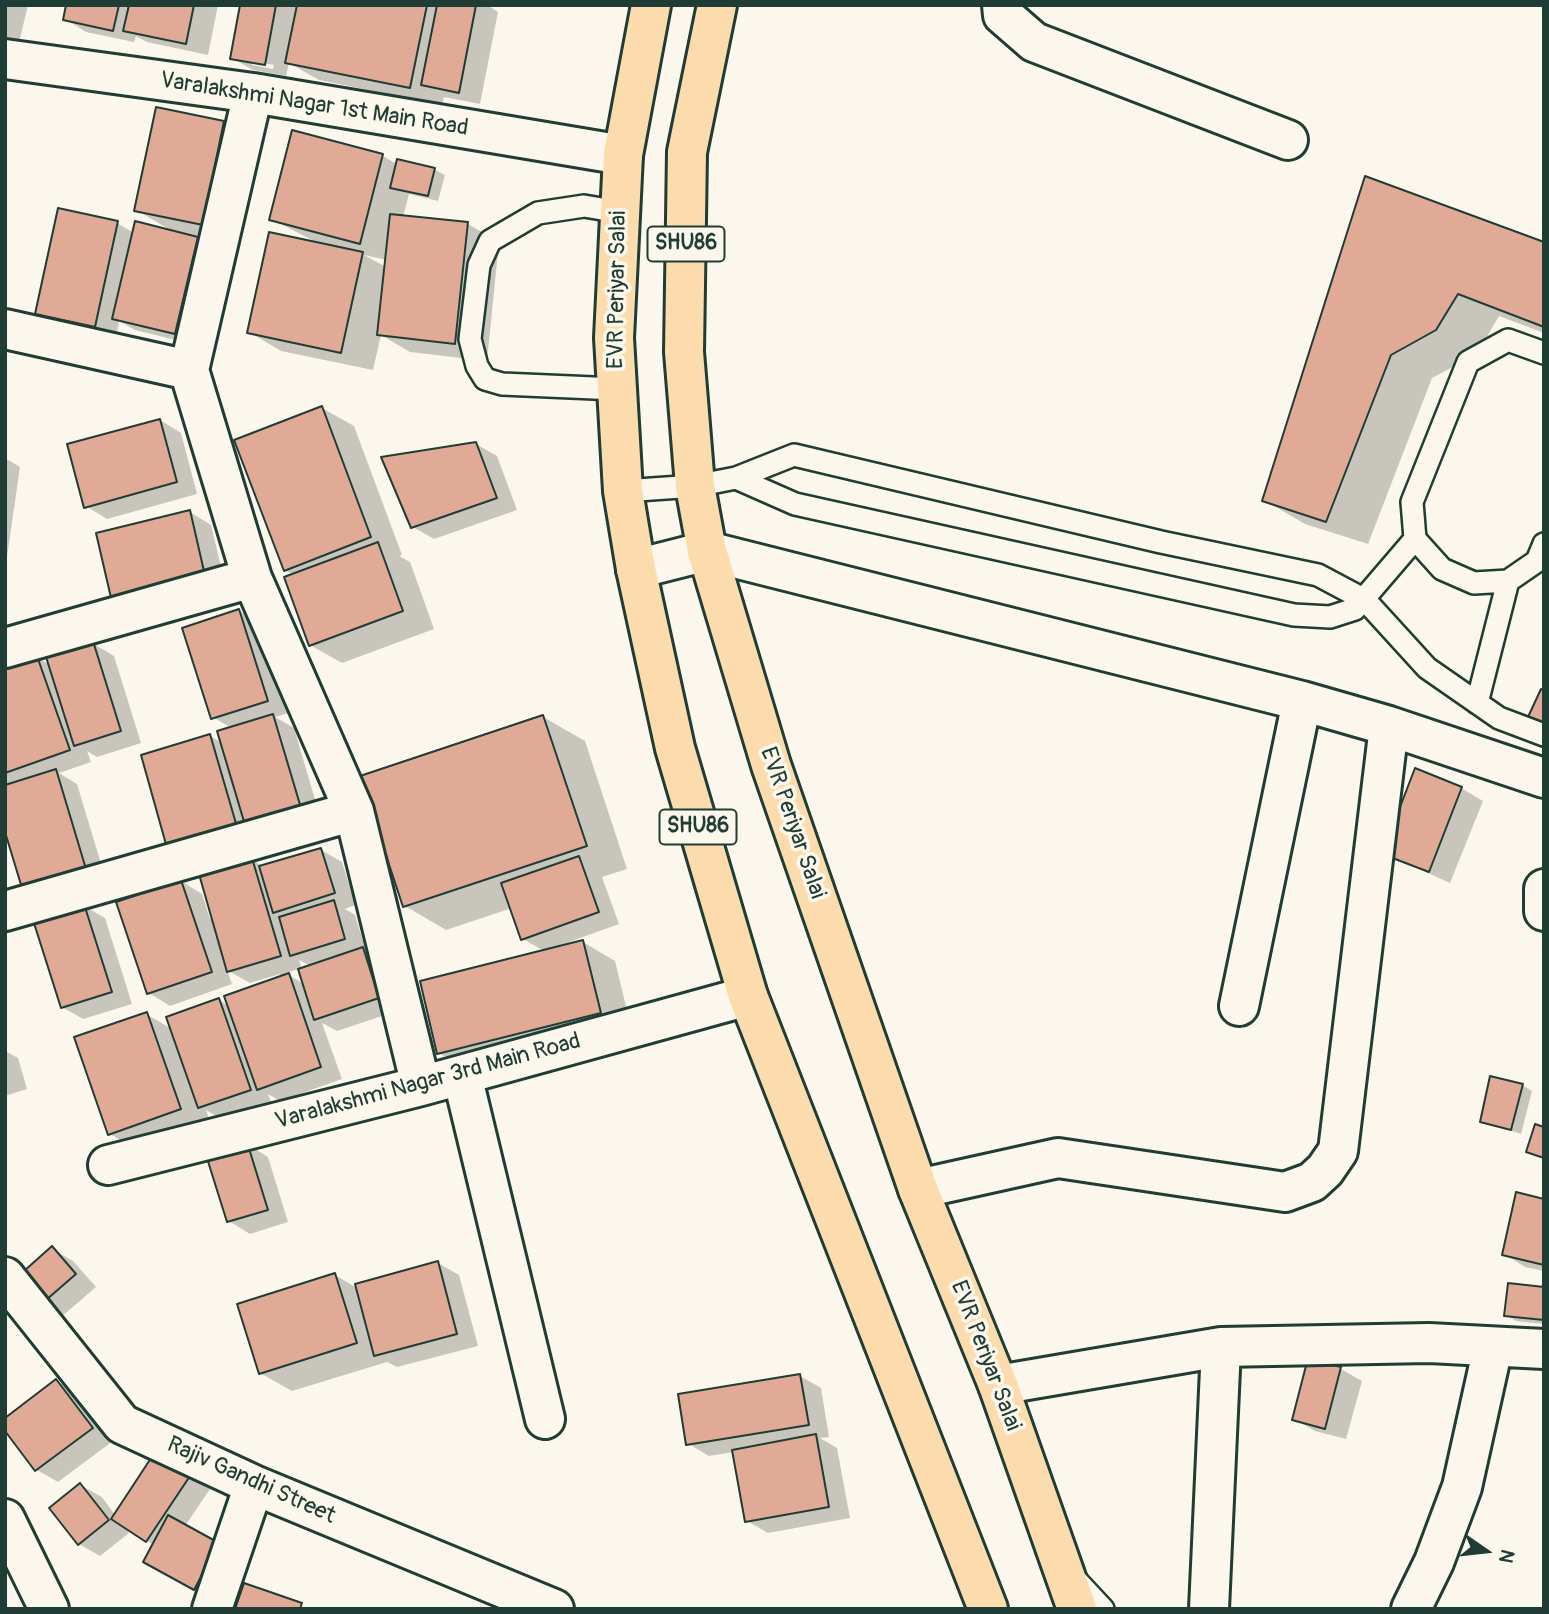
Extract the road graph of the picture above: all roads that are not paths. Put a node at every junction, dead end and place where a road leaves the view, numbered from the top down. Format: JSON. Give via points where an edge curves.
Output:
{"nodes":[{"id":1,"x":651,"y":5,"type":"edge"},
{"id":2,"x":718,"y":5,"type":"edge"},
{"id":3,"x":1002,"y":5,"type":"edge"},
{"id":4,"x":5,"y":59,"type":"edge"},
{"id":5,"x":253,"y":93,"type":"junction"},
{"id":6,"x":1288,"y":140,"type":"dead end"},
{"id":7,"x":623,"y":155,"type":"junction"},
{"id":8,"x":620,"y":212,"type":"junction"},
{"id":9,"x":5,"y":329,"type":"edge"},
{"id":10,"x":1544,"y":353,"type":"edge"},
{"id":11,"x":189,"y":370,"type":"junction"},
{"id":12,"x":617,"y":388,"type":"junction"},
{"id":13,"x":736,"y":478,"type":"junction"},
{"id":14,"x":695,"y":486,"type":"junction"},
{"id":15,"x":623,"y":491,"type":"junction"},
{"id":16,"x":1415,"y":540,"type":"junction"},
{"id":17,"x":1544,"y":544,"type":"edge"},
{"id":18,"x":707,"y":551,"type":"junction"},
{"id":19,"x":636,"y":569,"type":"junction"},
{"id":20,"x":252,"y":578,"type":"junction"},
{"id":21,"x":1508,"y":581,"type":"junction"},
{"id":22,"x":1365,"y":600,"type":"junction"},
{"id":23,"x":5,"y":648,"type":"edge"},
{"id":24,"x":1302,"y":701,"type":"junction"},
{"id":25,"x":1477,"y":703,"type":"junction"},
{"id":26,"x":1389,"y":726,"type":"junction"},
{"id":27,"x":1544,"y":735,"type":"edge"},
{"id":28,"x":1544,"y":778,"type":"edge"},
{"id":29,"x":354,"y":811,"type":"junction"},
{"id":30,"x":1544,"y":889,"type":"edge"},
{"id":31,"x":5,"y":911,"type":"edge"},
{"id":32,"x":1544,"y":911,"type":"edge"},
{"id":33,"x":748,"y":996,"type":"junction"},
{"id":34,"x":1239,"y":1006,"type":"dead end"},
{"id":35,"x":462,"y":1075,"type":"junction"},
{"id":36,"x":421,"y":1086,"type":"junction"},
{"id":37,"x":108,"y":1165,"type":"dead end"},
{"id":38,"x":918,"y":1189,"type":"junction"},
{"id":39,"x":5,"y":1277,"type":"edge"},
{"id":40,"x":1221,"y":1347,"type":"junction"},
{"id":41,"x":1493,"y":1347,"type":"junction"},
{"id":42,"x":1544,"y":1349,"type":"edge"},
{"id":43,"x":998,"y":1385,"type":"junction"},
{"id":44,"x":545,"y":1419,"type":"dead end"},
{"id":45,"x":254,"y":1485,"type":"junction"},
{"id":46,"x":5,"y":1519,"type":"edge"},
{"id":47,"x":1061,"y":1565,"type":"junction"},
{"id":48,"x":979,"y":1599,"type":"edge"},
{"id":49,"x":49,"y":1609,"type":"edge"},
{"id":50,"x":212,"y":1609,"type":"edge"},
{"id":51,"x":554,"y":1609,"type":"edge"},
{"id":52,"x":1077,"y":1609,"type":"edge"},
{"id":53,"x":1103,"y":1609,"type":"edge"},
{"id":54,"x":1209,"y":1609,"type":"edge"},
{"id":55,"x":1410,"y":1609,"type":"edge"}],
"edges":[{"from":1,"to":7,"type":"main road","name":"EVR Periyar Salai","number":"SHU86"},
{"from":2,"to":14,"type":"main road","name":"EVR Periyar Salai","number":"SHU86","via":[[687,152],[684,352]]},
{"from":3,"to":6,"type":"street","via":[[1003,15],[1034,42]]},
{"from":4,"to":5,"type":"street","name":"Varalakshmi Nagar 1st Main Road"},
{"from":5,"to":7,"type":"street","name":"Varalakshmi Nagar 1st Main Road"},
{"from":5,"to":11,"type":"street"},
{"from":7,"to":8,"type":"main road","name":"EVR Periyar Salai","number":"SHU86"},
{"from":8,"to":12,"type":"main road","name":"EVR Periyar Salai","number":"SHU86","via":[[614,338]]},
{"from":8,"to":12,"type":"lane","via":[[584,206],[537,213],[490,241],[479,265],[470,339],[485,379],[502,384]]},
{"from":9,"to":11,"type":"street"},
{"from":10,"to":16,"type":"lane","via":[[1508,340],[1468,362],[1412,502]]},
{"from":11,"to":20,"type":"street"},
{"from":12,"to":15,"type":"main road","name":"EVR Periyar Salai","number":"SHU86"},
{"from":13,"to":14,"type":"lane"},
{"from":13,"to":22,"type":"lane","via":[[795,504],[1294,615],[1330,617],[1355,609]]},
{"from":13,"to":22,"type":"lane","via":[[794,456],[1318,575]]},
{"from":14,"to":15,"type":"lane"},
{"from":14,"to":18,"type":"main road","name":"EVR Periyar Salai","number":"SHU86"},
{"from":15,"to":19,"type":"main road","name":"EVR Periyar Salai","number":"SHU86"},
{"from":16,"to":21,"type":"lane","via":[[1442,569],[1474,583]]},
{"from":16,"to":22,"type":"lane"},
{"from":17,"to":21,"type":"lane","via":[[1537,561]]},
{"from":18,"to":19,"type":"street"},
{"from":18,"to":24,"type":"street"},
{"from":18,"to":38,"type":"main road","name":"EVR Periyar Salai","number":"SHU86","via":[[771,765]]},
{"from":19,"to":33,"type":"main road","name":"EVR Periyar Salai","number":"SHU86","via":[[675,748]]},
{"from":20,"to":23,"type":"street"},
{"from":20,"to":29,"type":"street"},
{"from":21,"to":25,"type":"lane"},
{"from":22,"to":25,"type":"lane","via":[[1427,668]]},
{"from":24,"to":26,"type":"street"},
{"from":24,"to":34,"type":"street"},
{"from":25,"to":27,"type":"lane","via":[[1499,718]]},
{"from":26,"to":28,"type":"street"},
{"from":26,"to":38,"type":"street","via":[[1338,1151],[1325,1170],[1312,1182],[1286,1192],[1058,1158]]},
{"from":29,"to":31,"type":"street"},
{"from":29,"to":36,"type":"street"},
{"from":30,"to":32,"type":"street"},
{"from":33,"to":35,"type":"street","name":"Varalakshmi Nagar 3rd Main Road"},
{"from":33,"to":48,"type":"main road","name":"EVR Periyar Salai","number":"SHU86"},
{"from":35,"to":36,"type":"street","name":"Varalakshmi Nagar 3rd Main Road"},
{"from":35,"to":44,"type":"street"},
{"from":36,"to":37,"type":"street","name":"Varalakshmi Nagar 3rd Main Road"},
{"from":38,"to":43,"type":"main road","name":"EVR Periyar Salai","number":"SHU86"},
{"from":39,"to":45,"type":"street","name":"Rajiv Gandhi Street","via":[[122,1424]]},
{"from":40,"to":41,"type":"street","via":[[1429,1343]]},
{"from":40,"to":43,"type":"street"},
{"from":40,"to":54,"type":"street"},
{"from":41,"to":42,"type":"street"},
{"from":41,"to":55,"type":"street","via":[[1462,1488]]},
{"from":43,"to":47,"type":"main road","name":"EVR Periyar Salai","number":"SHU86"},
{"from":45,"to":50,"type":"street"},
{"from":45,"to":51,"type":"street","name":"Rajiv Gandhi Street"},
{"from":46,"to":49,"type":"street"},
{"from":47,"to":52,"type":"main road","name":"EVR Periyar Salai","number":"SHU86"},
{"from":47,"to":53,"type":"lane"}]}
